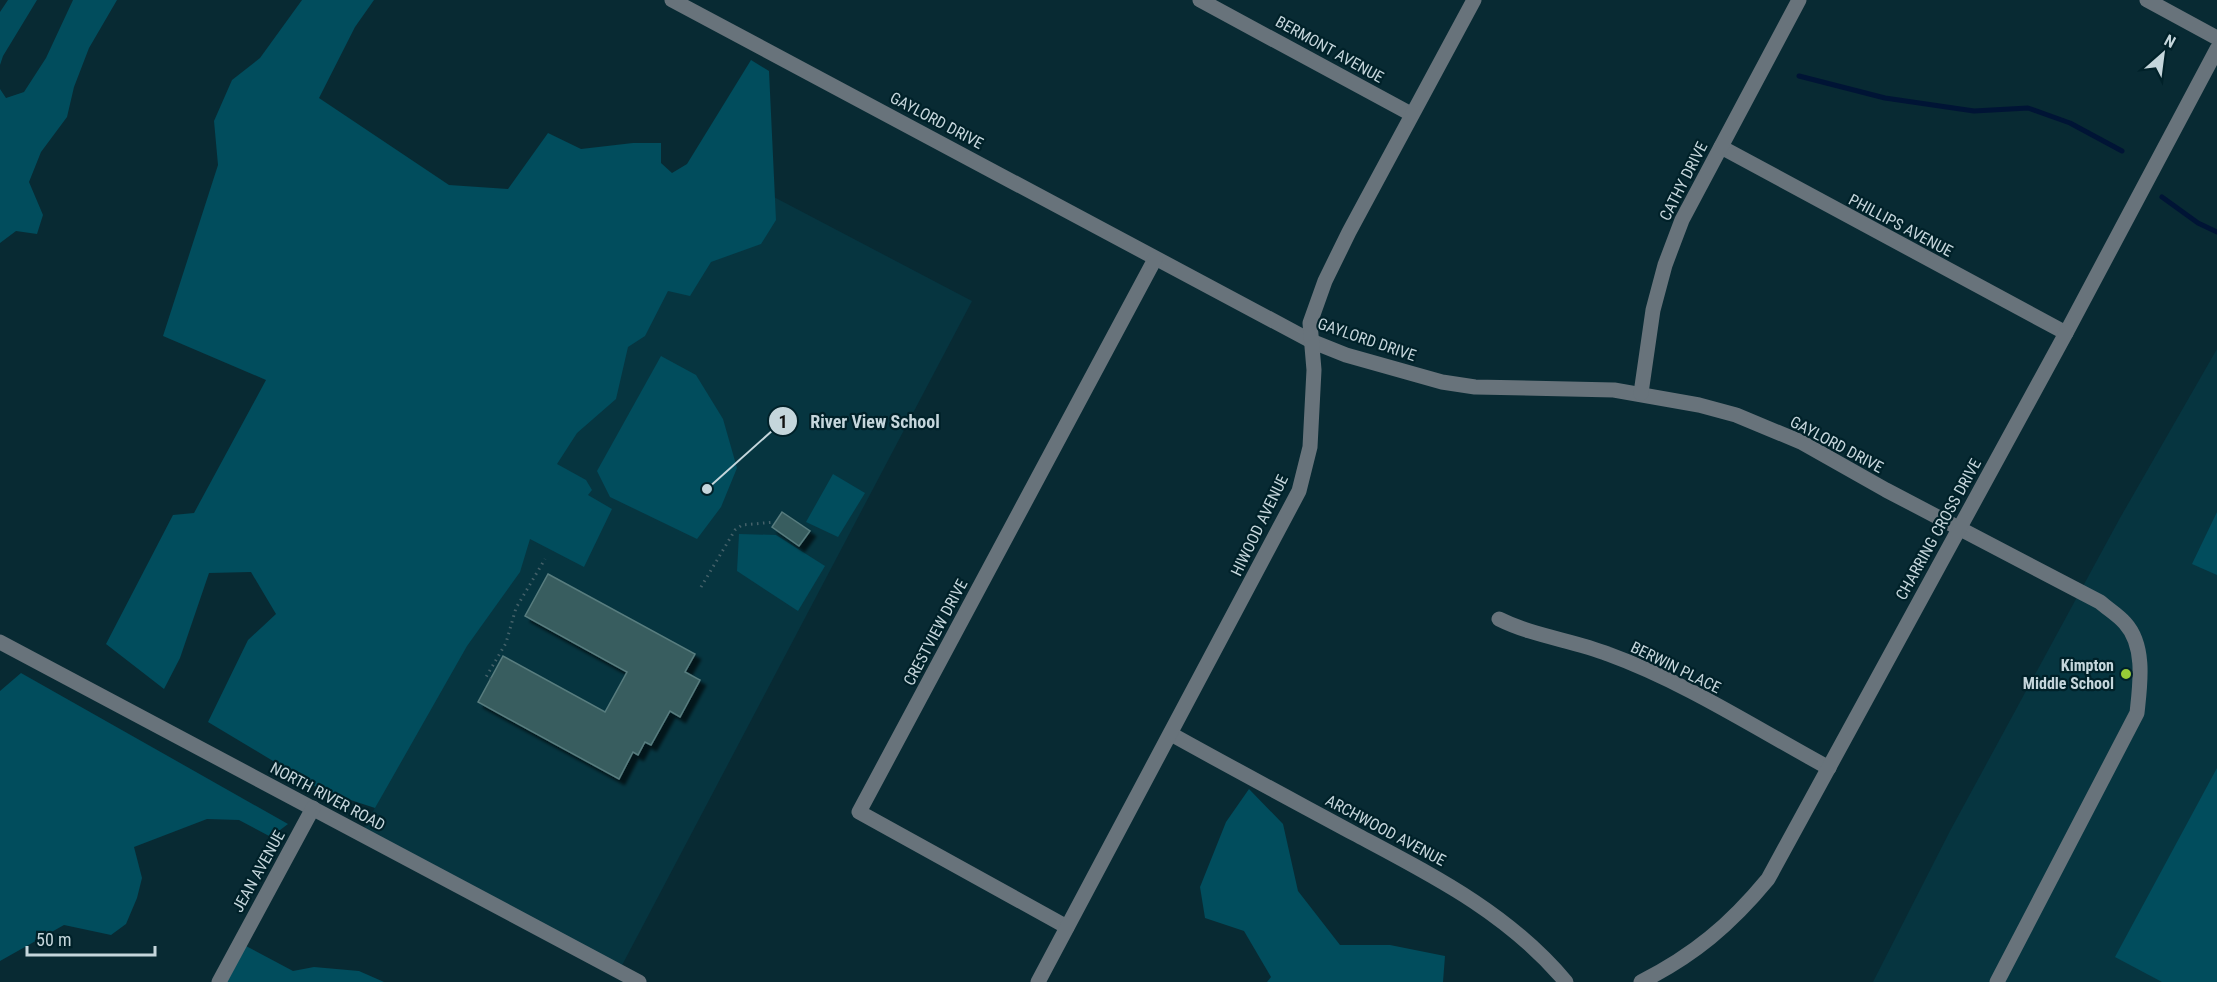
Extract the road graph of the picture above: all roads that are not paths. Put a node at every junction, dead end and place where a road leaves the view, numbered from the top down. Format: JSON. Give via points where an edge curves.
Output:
{"nodes":[{"id":1,"x":672,"y":0,"type":"edge"},
{"id":2,"x":1200,"y":0,"type":"edge"},
{"id":3,"x":1474,"y":0,"type":"edge"},
{"id":4,"x":1799,"y":0,"type":"edge"},
{"id":5,"x":2147,"y":0,"type":"edge"},
{"id":6,"x":2217,"y":38,"type":"edge"},
{"id":7,"x":2217,"y":49,"type":"edge"},
{"id":8,"x":1411,"y":114,"type":"junction"},
{"id":9,"x":1721,"y":147,"type":"junction"},
{"id":10,"x":1155,"y":259,"type":"junction"},
{"id":11,"x":2066,"y":333,"type":"junction"},
{"id":12,"x":1311,"y":341,"type":"junction"},
{"id":13,"x":1641,"y":393,"type":"junction"},
{"id":14,"x":1959,"y":527,"type":"junction"},
{"id":15,"x":1499,"y":618,"type":"dead end"},
{"id":16,"x":0,"y":642,"type":"edge"},
{"id":17,"x":1171,"y":734,"type":"junction"},
{"id":18,"x":1829,"y":768,"type":"junction"},
{"id":19,"x":313,"y":808,"type":"junction"},
{"id":20,"x":1067,"y":927,"type":"junction"},
{"id":21,"x":219,"y":982,"type":"edge"},
{"id":22,"x":639,"y":982,"type":"edge"},
{"id":23,"x":1038,"y":982,"type":"edge"},
{"id":24,"x":1566,"y":982,"type":"edge"},
{"id":25,"x":1641,"y":982,"type":"edge"},
{"id":26,"x":1997,"y":982,"type":"edge"}],
"edges":[{"from":1,"to":10,"type":"street","name":"GAYLORD DRIVE"},
{"from":2,"to":8,"type":"street","name":"BERMONT AVENUE"},
{"from":3,"to":8,"type":"street","name":"HIWOOD AVENUE"},
{"from":4,"to":9,"type":"street","name":"CATHY DRIVE"},
{"from":5,"to":6,"type":"street"},
{"from":7,"to":11,"type":"street","name":"CHARRING CROSS DRIVE"},
{"from":8,"to":12,"type":"street","name":"HIWOOD AVENUE","via":[[1325,281],[1310,323]]},
{"from":9,"to":11,"type":"street","name":"PHILLIPS AVENUE"},
{"from":9,"to":13,"type":"street","name":"CATHY DRIVE","via":[[1682,220],[1665,265],[1653,310]]},
{"from":10,"to":12,"type":"street","name":"GAYLORD DRIVE"},
{"from":10,"to":20,"type":"street","name":"CRESTVIEW DRIVE","via":[[859,812]]},
{"from":11,"to":14,"type":"street","name":"CHARRING CROSS DRIVE"},
{"from":12,"to":13,"type":"street","name":"GAYLORD DRIVE","via":[[1442,382],[1475,387]]},
{"from":12,"to":17,"type":"street","name":"HIWOOD AVENUE","via":[[1314,370],[1310,447],[1299,491]]},
{"from":13,"to":14,"type":"street","name":"GAYLORD DRIVE","via":[[1736,415],[1801,441]]},
{"from":14,"to":18,"type":"street","name":"CHARRING CROSS DRIVE"},
{"from":14,"to":26,"type":"street","name":"GAYLORD DRIVE","via":[[2100,602],[2126,624],[2137,641],[2137,713]]},
{"from":15,"to":18,"type":"street","name":"BERWIN PLACE","via":[[1516,627],[1608,654],[1663,677]]},
{"from":16,"to":19,"type":"street","name":"NORTH RIVER ROAD"},
{"from":17,"to":20,"type":"street","name":"HIWOOD AVENUE"},
{"from":17,"to":24,"type":"street","name":"ARCHWOOD AVENUE","via":[[1451,885],[1511,926],[1538,949]]},
{"from":18,"to":25,"type":"street","name":"CHARRING CROSS DRIVE","via":[[1768,879],[1738,915],[1704,945]]},
{"from":19,"to":21,"type":"street","name":"JEAN AVENUE"},
{"from":19,"to":22,"type":"street","name":"NORTH RIVER ROAD"},
{"from":20,"to":23,"type":"street","name":"HIWOOD AVENUE"}]}
